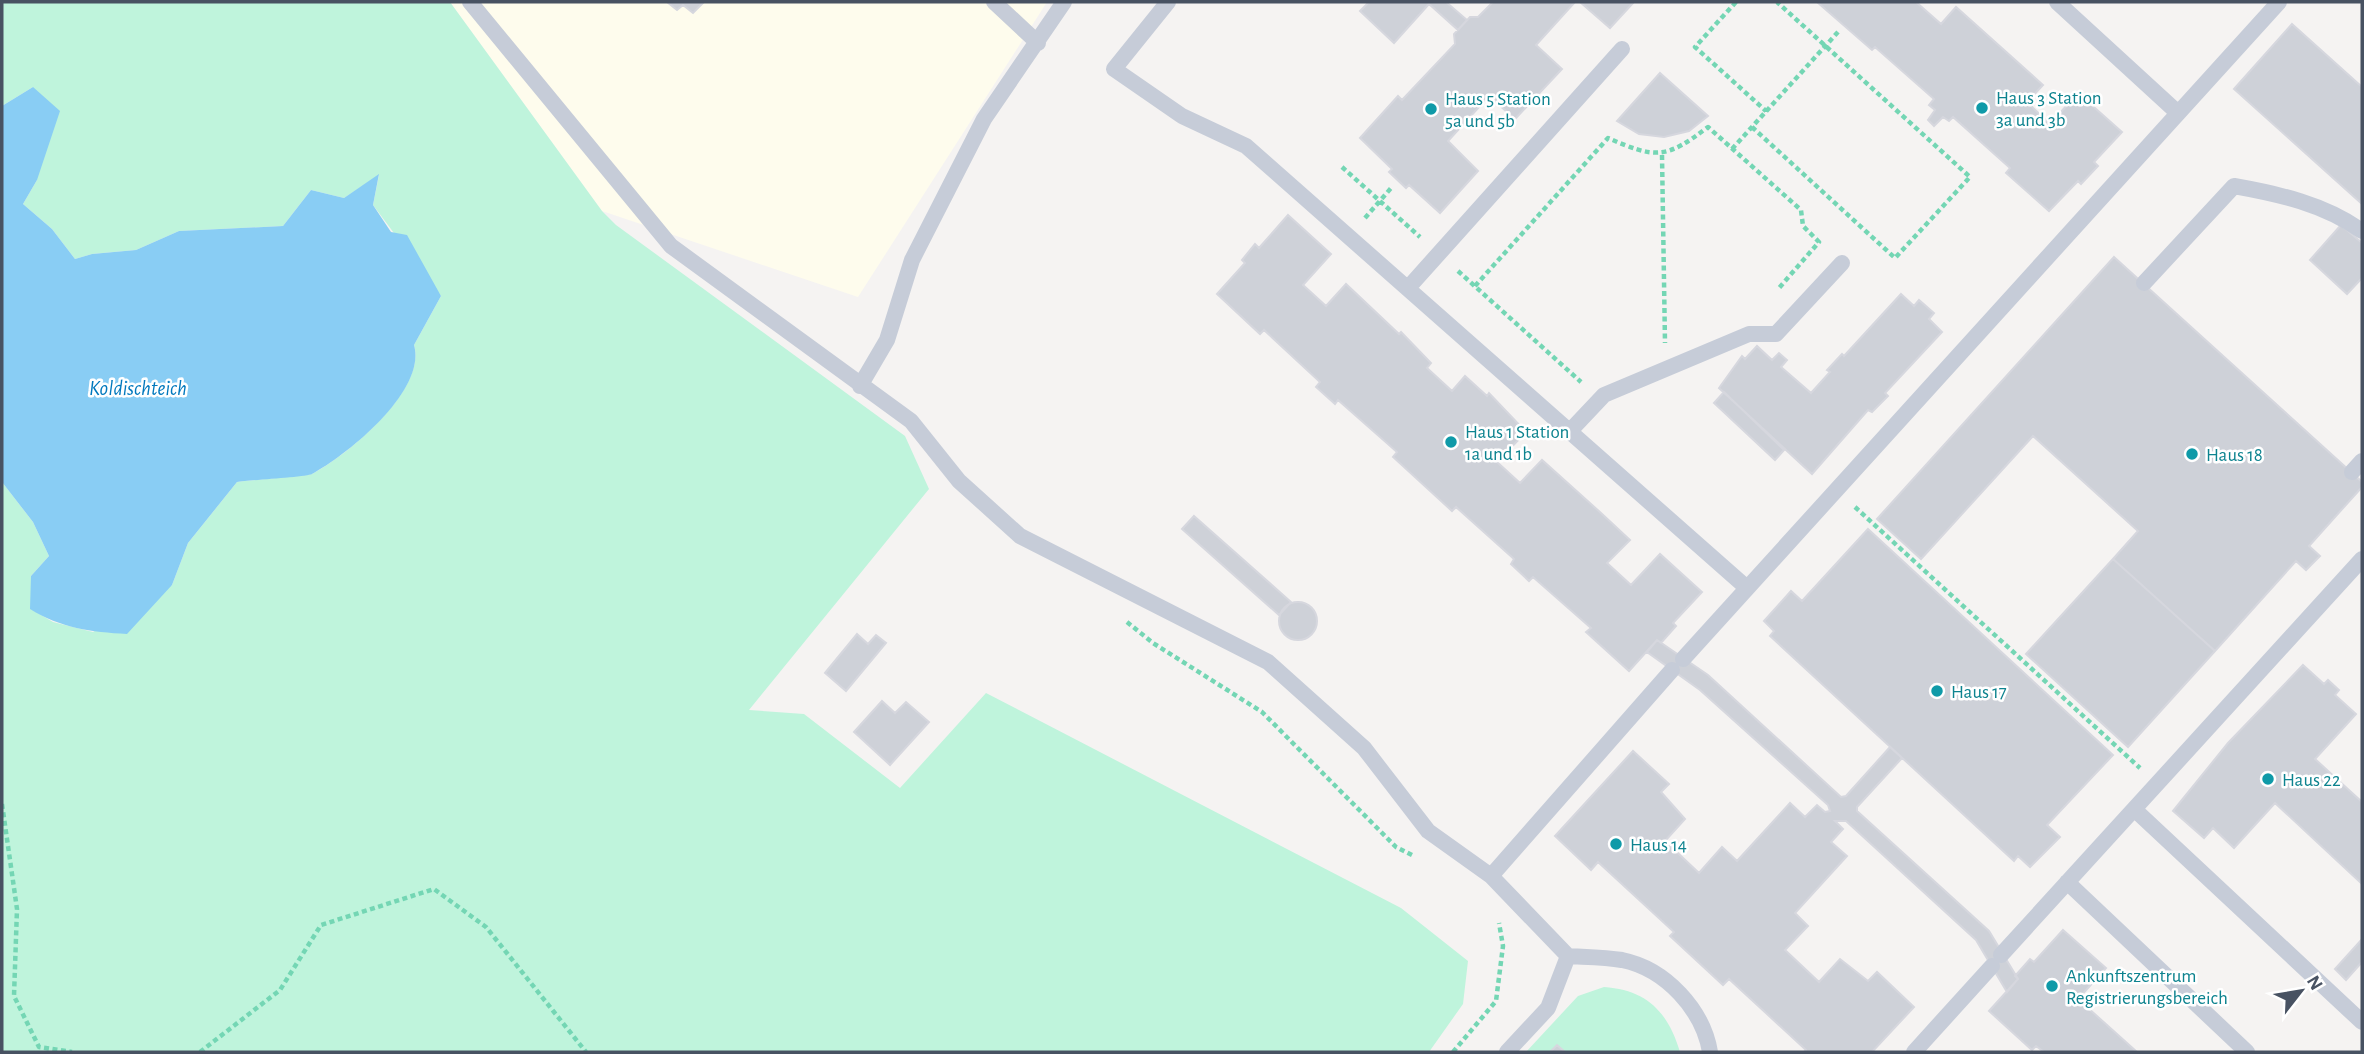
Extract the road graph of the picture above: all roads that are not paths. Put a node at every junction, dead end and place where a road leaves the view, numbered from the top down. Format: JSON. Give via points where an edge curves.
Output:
{"nodes":[{"id":1,"x":470,"y":2,"type":"edge"},
{"id":2,"x":994,"y":2,"type":"edge"},
{"id":3,"x":1064,"y":2,"type":"edge"},
{"id":4,"x":1168,"y":2,"type":"edge"},
{"id":5,"x":2057,"y":2,"type":"edge"},
{"id":6,"x":2278,"y":2,"type":"edge"},
{"id":7,"x":1038,"y":43,"type":"junction"},
{"id":8,"x":1622,"y":49,"type":"dead end"},
{"id":9,"x":2178,"y":113,"type":"junction"},
{"id":10,"x":2362,"y":231,"type":"edge"},
{"id":11,"x":1842,"y":263,"type":"dead end"},
{"id":12,"x":2144,"y":283,"type":"dead end"},
{"id":13,"x":1408,"y":288,"type":"junction"},
{"id":14,"x":860,"y":386,"type":"junction"},
{"id":15,"x":1570,"y":431,"type":"junction"},
{"id":16,"x":2362,"y":559,"type":"edge"},
{"id":17,"x":1747,"y":588,"type":"junction"},
{"id":18,"x":2134,"y":809,"type":"junction"},
{"id":19,"x":1491,"y":876,"type":"junction"},
{"id":20,"x":2067,"y":882,"type":"junction"},
{"id":21,"x":1568,"y":956,"type":"junction"},
{"id":22,"x":2362,"y":1022,"type":"edge"},
{"id":23,"x":1507,"y":1052,"type":"edge"},
{"id":24,"x":1710,"y":1052,"type":"edge"},
{"id":25,"x":1914,"y":1052,"type":"edge"},
{"id":26,"x":2247,"y":1052,"type":"edge"}],
"edges":[{"from":1,"to":14,"type":"lane","via":[[671,246]]},
{"from":2,"to":7,"type":"lane"},
{"from":3,"to":7,"type":"lane"},
{"from":4,"to":13,"type":"lane","via":[[1114,69],[1182,116],[1246,146]]},
{"from":5,"to":9,"type":"lane"},
{"from":6,"to":9,"type":"lane"},
{"from":7,"to":14,"type":"lane","via":[[984,119],[912,260],[887,340]]},
{"from":8,"to":13,"type":"lane"},
{"from":9,"to":17,"type":"lane"},
{"from":10,"to":12,"type":"lane","via":[[2340,216],[2279,194],[2234,186]]},
{"from":11,"to":15,"type":"lane","via":[[1776,334],[1749,334],[1604,396]]},
{"from":13,"to":15,"type":"lane"},
{"from":14,"to":19,"type":"lane","via":[[911,421],[960,481],[1020,536],[1268,662],[1364,747],[1427,831]]},
{"from":15,"to":17,"type":"lane"},
{"from":16,"to":18,"type":"lane"},
{"from":17,"to":19,"type":"lane"},
{"from":18,"to":20,"type":"lane"},
{"from":18,"to":22,"type":"lane"},
{"from":19,"to":21,"type":"lane"},
{"from":20,"to":25,"type":"lane"},
{"from":20,"to":26,"type":"lane"},
{"from":21,"to":23,"type":"lane","via":[[1548,1008]]},
{"from":21,"to":24,"type":"lane","via":[[1623,960],[1657,975],[1684,996],[1707,1032]]}]}
